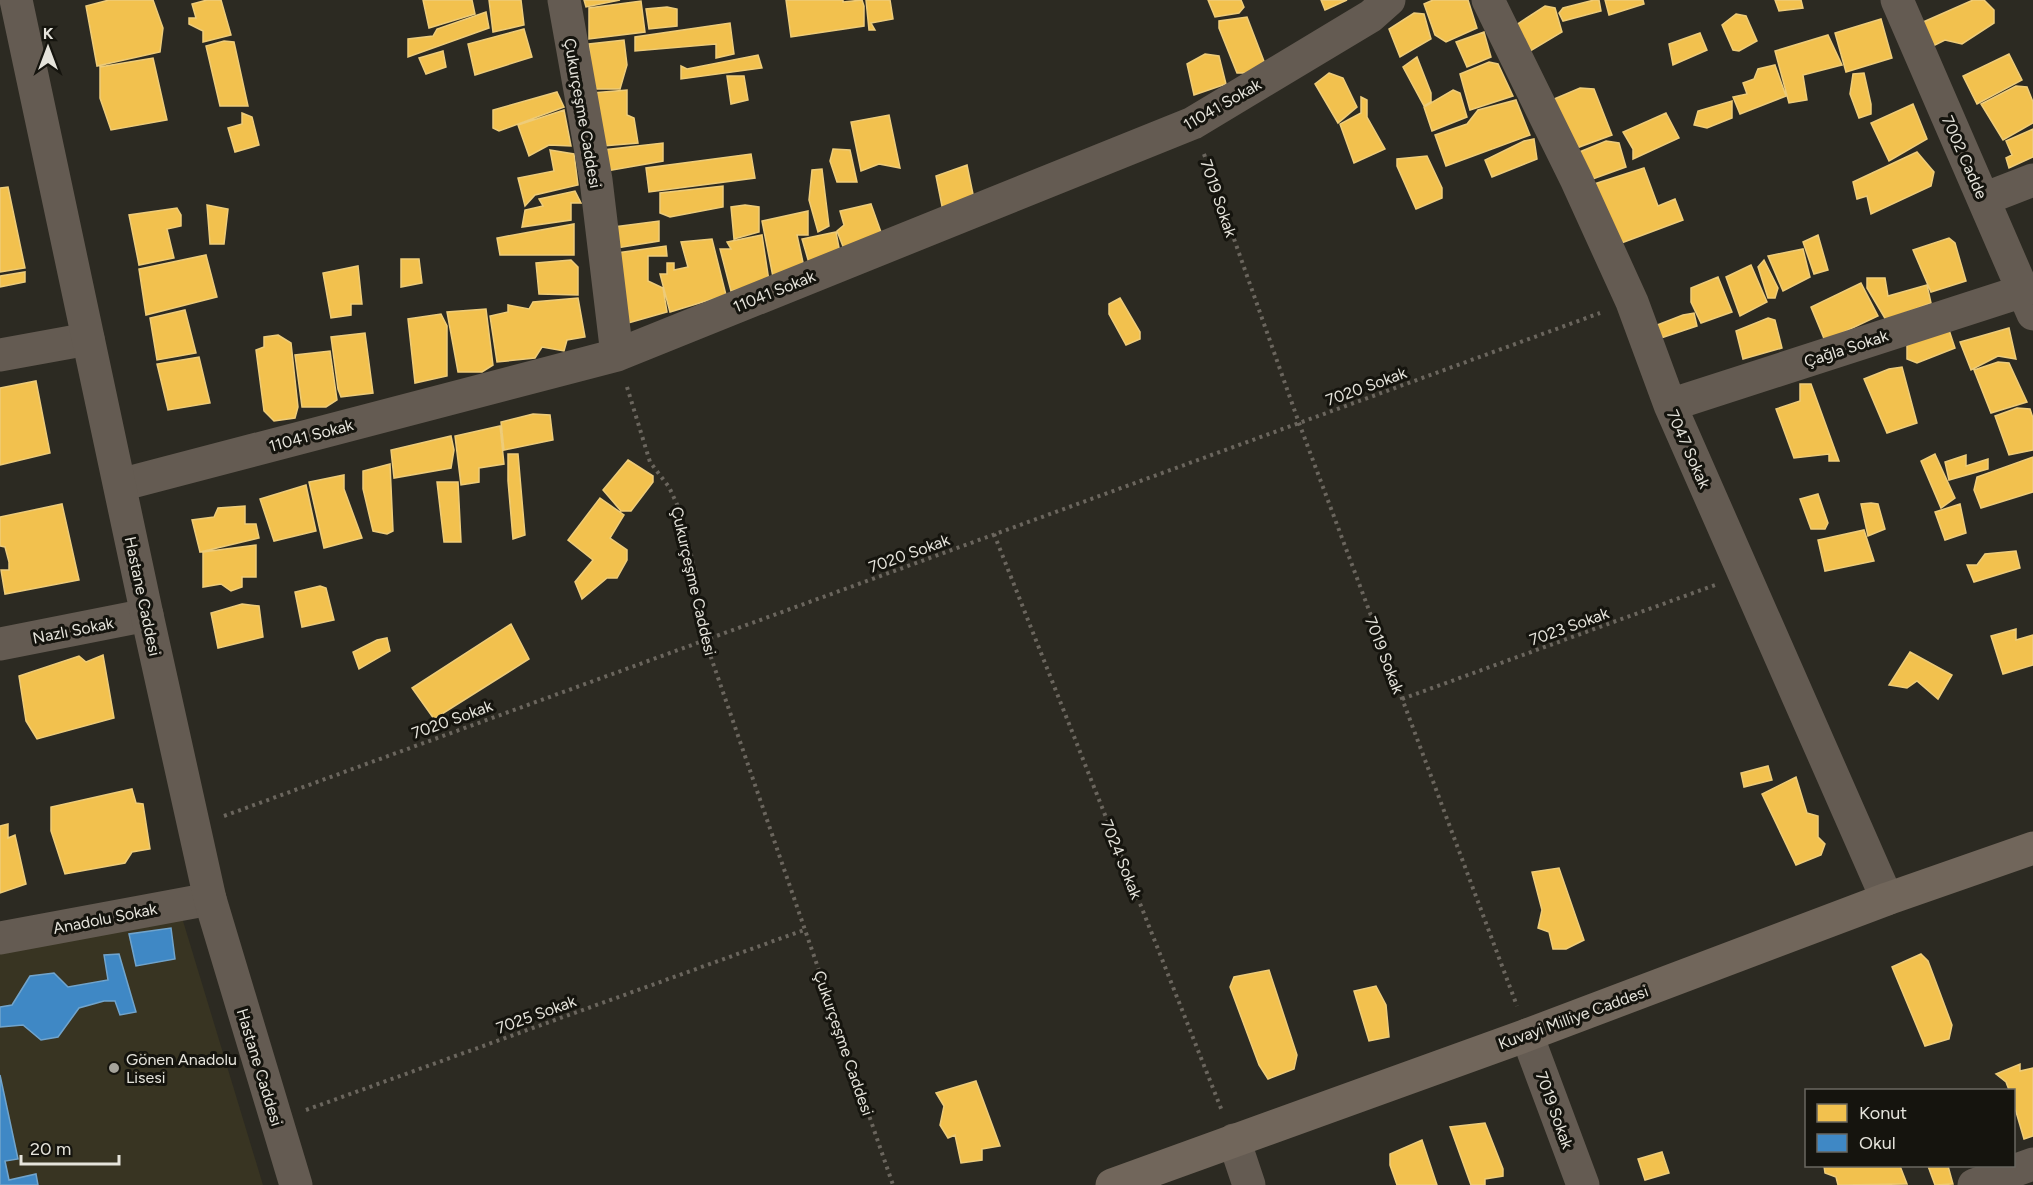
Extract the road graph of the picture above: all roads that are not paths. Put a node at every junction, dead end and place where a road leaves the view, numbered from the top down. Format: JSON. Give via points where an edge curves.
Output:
{"nodes":[{"id":1,"x":564,"y":0,"type":"edge"},
{"id":2,"x":1389,"y":0,"type":"edge"},
{"id":3,"x":1488,"y":0,"type":"edge"},
{"id":4,"x":1897,"y":0,"type":"edge"},
{"id":5,"x":12,"y":16,"type":"edge"},
{"id":6,"x":2033,"y":180,"type":"edge"},
{"id":7,"x":1983,"y":199,"type":"junction"},
{"id":8,"x":2028,"y":303,"type":"edge"},
{"id":9,"x":88,"y":339,"type":"junction"},
{"id":10,"x":617,"y":354,"type":"junction"},
{"id":11,"x":0,"y":355,"type":"edge"},
{"id":12,"x":1670,"y":405,"type":"junction"},
{"id":13,"x":120,"y":485,"type":"junction"},
{"id":14,"x":147,"y":615,"type":"junction"},
{"id":15,"x":0,"y":644,"type":"edge"},
{"id":16,"x":2033,"y":848,"type":"edge"},
{"id":17,"x":210,"y":899,"type":"junction"},
{"id":18,"x":1887,"y":899,"type":"junction"},
{"id":19,"x":0,"y":938,"type":"edge"},
{"id":20,"x":1527,"y":1035,"type":"junction"},
{"id":21,"x":1234,"y":1140,"type":"junction"},
{"id":22,"x":2033,"y":1164,"type":"edge"},
{"id":23,"x":296,"y":1185,"type":"edge"},
{"id":24,"x":1112,"y":1185,"type":"edge"},
{"id":25,"x":1249,"y":1185,"type":"edge"},
{"id":26,"x":1583,"y":1185,"type":"edge"},
{"id":27,"x":1974,"y":1185,"type":"edge"}],
"edges":[{"from":1,"to":10,"type":"street","name":"Çukurçeşme Caddesi","via":[[596,180]]},
{"from":2,"to":10,"type":"street","name":"11041 Sokak","via":[[1371,16],[1193,123]]},
{"from":3,"to":12,"type":"street","name":"7047 Sokak","via":[[1632,302]]},
{"from":4,"to":7,"type":"street","name":"7002 Cadde"},
{"from":5,"to":9,"type":"street","name":"Hastane Caddesi"},
{"from":6,"to":7,"type":"street"},
{"from":7,"to":8,"type":"street","name":"7002 Cadde"},
{"from":8,"to":12,"type":"street","name":"Çağla Sokak"},
{"from":9,"to":11,"type":"street"},
{"from":9,"to":13,"type":"street","name":"Hastane Caddesi"},
{"from":10,"to":13,"type":"street","name":"11041 Sokak"},
{"from":12,"to":18,"type":"street","name":"7047 Sokak"},
{"from":13,"to":14,"type":"street","name":"Hastane Caddesi"},
{"from":14,"to":15,"type":"street","name":"Nazlı Sokak"},
{"from":14,"to":17,"type":"street","name":"Hastane Caddesi"},
{"from":16,"to":18,"type":"main road","name":"Kuvayi Milliye Caddesi"},
{"from":17,"to":19,"type":"street","name":"Anadolu Sokak"},
{"from":17,"to":23,"type":"street","name":"Hastane Caddesi"},
{"from":18,"to":20,"type":"main road","name":"Kuvayi Milliye Caddesi"},
{"from":20,"to":21,"type":"main road","name":"Kuvayi Milliye Caddesi"},
{"from":20,"to":26,"type":"street","name":"7019 Sokak"},
{"from":21,"to":24,"type":"main road","name":"Kuvayi Milliye Caddesi"},
{"from":21,"to":25,"type":"street"},
{"from":22,"to":27,"type":"street"}]}
